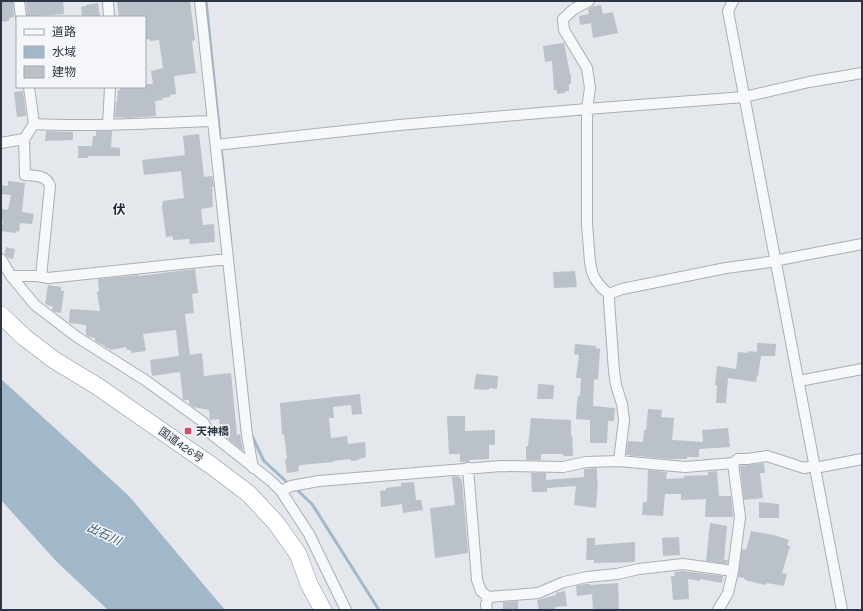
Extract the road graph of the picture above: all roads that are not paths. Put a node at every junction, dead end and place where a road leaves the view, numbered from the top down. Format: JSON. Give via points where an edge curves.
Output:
{"nodes":[{"id":1,"x":19,"y":1,"type":"edge"},
{"id":2,"x":108,"y":1,"type":"edge"},
{"id":3,"x":200,"y":1,"type":"edge"},
{"id":4,"x":589,"y":1,"type":"edge"},
{"id":5,"x":732,"y":1,"type":"edge"},
{"id":6,"x":21,"y":16,"type":"edge"},
{"id":7,"x":109,"y":16,"type":"edge"},
{"id":8,"x":862,"y":73,"type":"edge"},
{"id":9,"x":28,"y":88,"type":"edge"},
{"id":10,"x":110,"y":88,"type":"edge"},
{"id":11,"x":744,"y":97,"type":"junction"},
{"id":12,"x":588,"y":108,"type":"junction"},
{"id":13,"x":214,"y":121,"type":"junction"},
{"id":14,"x":34,"y":124,"type":"junction"},
{"id":15,"x":108,"y":125,"type":"junction"},
{"id":16,"x":24,"y":139,"type":"junction"},
{"id":17,"x":1,"y":143,"type":"edge"},
{"id":18,"x":216,"y":145,"type":"junction"},
{"id":19,"x":862,"y":244,"type":"edge"},
{"id":20,"x":1,"y":259,"type":"edge"},
{"id":21,"x":228,"y":259,"type":"junction"},
{"id":22,"x":776,"y":260,"type":"junction"},
{"id":23,"x":10,"y":276,"type":"junction"},
{"id":24,"x":41,"y":277,"type":"junction"},
{"id":25,"x":609,"y":294,"type":"junction"},
{"id":26,"x":1,"y":315,"type":"edge"},
{"id":27,"x":862,"y":369,"type":"edge"},
{"id":28,"x":799,"y":381,"type":"junction"},
{"id":29,"x":862,"y":459,"type":"edge"},
{"id":30,"x":619,"y":461,"type":"junction"},
{"id":31,"x":733,"y":463,"type":"junction"},
{"id":32,"x":814,"y":467,"type":"junction"},
{"id":33,"x":253,"y":468,"type":"junction"},
{"id":34,"x":468,"y":468,"type":"junction"},
{"id":35,"x":281,"y":491,"type":"junction"},
{"id":36,"x":733,"y":571,"type":"junction"},
{"id":37,"x":488,"y":597,"type":"junction"},
{"id":38,"x":323,"y":610,"type":"edge"},
{"id":39,"x":346,"y":610,"type":"edge"},
{"id":40,"x":487,"y":610,"type":"edge"},
{"id":41,"x":718,"y":610,"type":"edge"},
{"id":42,"x":842,"y":610,"type":"edge"}],
"edges":[{"from":1,"to":6,"type":"street"},
{"from":2,"to":7,"type":"street"},
{"from":3,"to":13,"type":"street"},
{"from":4,"to":12,"type":"street","via":[[562,19],[564,30],[587,68],[590,88]]},
{"from":5,"to":11,"type":"street","via":[[728,11]]},
{"from":8,"to":11,"type":"street"},
{"from":9,"to":14,"type":"street"},
{"from":10,"to":15,"type":"street"},
{"from":11,"to":12,"type":"street"},
{"from":11,"to":22,"type":"street"},
{"from":12,"to":18,"type":"street"},
{"from":12,"to":25,"type":"street","via":[[587,224],[590,262],[594,279]]},
{"from":13,"to":15,"type":"street"},
{"from":13,"to":18,"type":"street"},
{"from":14,"to":15,"type":"street"},
{"from":14,"to":16,"type":"street"},
{"from":16,"to":17,"type":"street"},
{"from":16,"to":24,"type":"street","via":[[25,176],[45,178],[50,186]]},
{"from":18,"to":21,"type":"street"},
{"from":19,"to":22,"type":"street"},
{"from":20,"to":23,"type":"street"},
{"from":21,"to":24,"type":"street"},
{"from":21,"to":33,"type":"street","via":[[247,435]]},
{"from":22,"to":25,"type":"street","via":[[622,289]]},
{"from":22,"to":28,"type":"street"},
{"from":23,"to":24,"type":"street"},
{"from":23,"to":33,"type":"street","via":[[41,310],[203,422],[210,434]]},
{"from":25,"to":30,"type":"street","via":[[614,371],[624,420]]},
{"from":26,"to":38,"type":"highway","name":"国道426号","via":[[54,360],[97,386],[249,494],[276,523],[298,554],[309,584]]},
{"from":27,"to":28,"type":"street"},
{"from":28,"to":32,"type":"street"},
{"from":29,"to":32,"type":"street"},
{"from":30,"to":31,"type":"street","via":[[685,467]]},
{"from":30,"to":34,"type":"street","via":[[586,462],[563,467]]},
{"from":31,"to":32,"type":"street","via":[[738,459],[767,456],[804,468]]},
{"from":31,"to":36,"type":"street","via":[[740,517]]},
{"from":32,"to":42,"type":"street"},
{"from":33,"to":35,"type":"street"},
{"from":34,"to":35,"type":"street","via":[[319,481],[291,486]]},
{"from":34,"to":37,"type":"street","via":[[477,580],[481,591]]},
{"from":35,"to":39,"type":"street","via":[[309,534]]},
{"from":36,"to":37,"type":"street","via":[[683,564],[587,577],[564,582],[538,593]]},
{"from":36,"to":41,"type":"street","via":[[728,593]]},
{"from":37,"to":40,"type":"street"}]}
